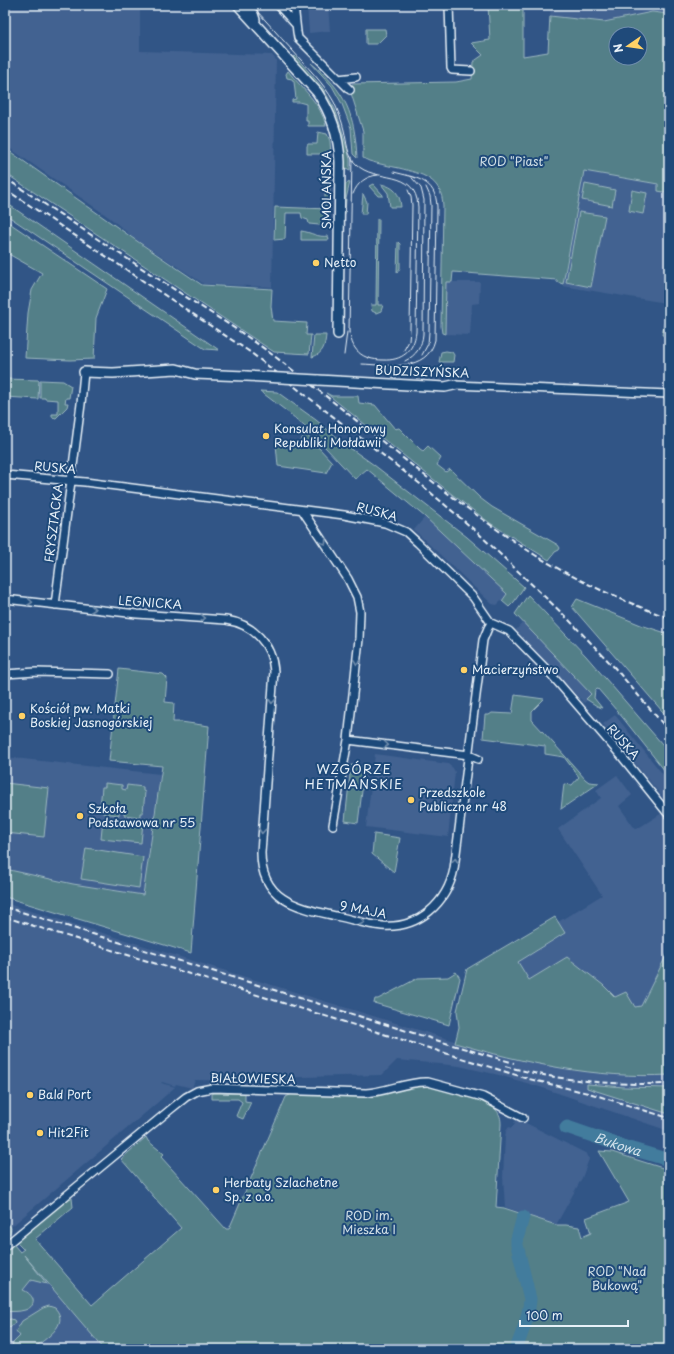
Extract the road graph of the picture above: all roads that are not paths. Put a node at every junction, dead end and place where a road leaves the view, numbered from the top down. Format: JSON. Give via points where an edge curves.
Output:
{"nodes":[{"id":1,"x":238,"y":5,"type":"edge"},
{"id":2,"x":278,"y":5,"type":"edge"},
{"id":3,"x":294,"y":5,"type":"edge"},
{"id":4,"x":448,"y":5,"type":"edge"},
{"id":5,"x":246,"y":7,"type":"edge"},
{"id":6,"x":296,"y":25,"type":"junction"},
{"id":7,"x":471,"y":71,"type":"dead end"},
{"id":8,"x":356,"y":77,"type":"dead end"},
{"id":9,"x":338,"y":79,"type":"junction"},
{"id":10,"x":350,"y":90,"type":"dead end"},
{"id":11,"x":338,"y":334,"type":"dead end"},
{"id":12,"x":84,"y":372,"type":"joint"},
{"id":13,"x":454,"y":385,"type":"joint"},
{"id":14,"x":669,"y":394,"type":"edge"},
{"id":15,"x":6,"y":475,"type":"edge"},
{"id":16,"x":71,"y":480,"type":"junction"},
{"id":17,"x":302,"y":510,"type":"junction"},
{"id":18,"x":5,"y":599,"type":"edge"},
{"id":19,"x":55,"y":605,"type":"junction"},
{"id":20,"x":491,"y":623,"type":"junction"},
{"id":21,"x":273,"y":662,"type":"joint"},
{"id":22,"x":5,"y":674,"type":"edge"},
{"id":23,"x":110,"y":674,"type":"dead end"},
{"id":24,"x":348,"y":740,"type":"junction"},
{"id":25,"x":468,"y":755,"type":"junction"},
{"id":26,"x":478,"y":759,"type":"dead end"},
{"id":27,"x":669,"y":815,"type":"edge"},
{"id":28,"x":333,"y":825,"type":"dead end"},
{"id":29,"x":523,"y":1118,"type":"dead end"},
{"id":30,"x":5,"y":1246,"type":"edge"}],
"edges":[{"from":1,"to":5,"type":"street","name":"SMOLAŃSKA"},
{"from":2,"to":6,"type":"street"},
{"from":3,"to":6,"type":"street"},
{"from":4,"to":7,"type":"street","via":[[451,68],[456,71]]},
{"from":5,"to":11,"type":"street","name":"SMOLAŃSKA","via":[[257,25],[317,92],[336,132],[340,162]]},
{"from":6,"to":9,"type":"street","via":[[300,40]]},
{"from":8,"to":9,"type":"street"},
{"from":9,"to":10,"type":"street"},
{"from":12,"to":13,"type":"street","name":"BUDZISZYŃSKA","bridge":true,"via":[[176,368],[195,374],[445,387]]},
{"from":12,"to":16,"type":"street","name":"FRYSZTACKA"},
{"from":13,"to":14,"type":"street","name":"BUDZISZYŃSKA"},
{"from":15,"to":16,"type":"street","name":"RUSKA"},
{"from":16,"to":17,"type":"street","name":"RUSKA"},
{"from":16,"to":19,"type":"street","name":"FRYSZTACKA"},
{"from":17,"to":20,"type":"street","name":"RUSKA","via":[[378,521],[406,532],[473,597]]},
{"from":17,"to":24,"type":"street","one_way":true,"via":[[348,579],[358,601],[360,629]]},
{"from":18,"to":19,"type":"street","name":"LEGNICKA","one_way":true},
{"from":19,"to":21,"type":"street","name":"LEGNICKA","one_way":true,"via":[[233,621],[258,635],[267,647]]},
{"from":20,"to":25,"type":"street","name":"9 MAJA","via":[[484,640]]},
{"from":20,"to":27,"type":"street","name":"RUSKA","via":[[509,631],[549,672]]},
{"from":21,"to":25,"type":"street","name":"9 MAJA","one_way":true,"via":[[261,858],[264,873],[271,887],[282,899],[291,904],[385,926],[409,923],[430,912],[444,896],[452,878]]},
{"from":22,"to":23,"type":"street"},
{"from":24,"to":25,"type":"street","one_way":true},
{"from":24,"to":28,"type":"street"},
{"from":25,"to":26,"type":"street"},
{"from":29,"to":30,"type":"street","name":"BIAŁOWIESKA","via":[[483,1097],[428,1082],[366,1093],[204,1089],[186,1097]]}]}
